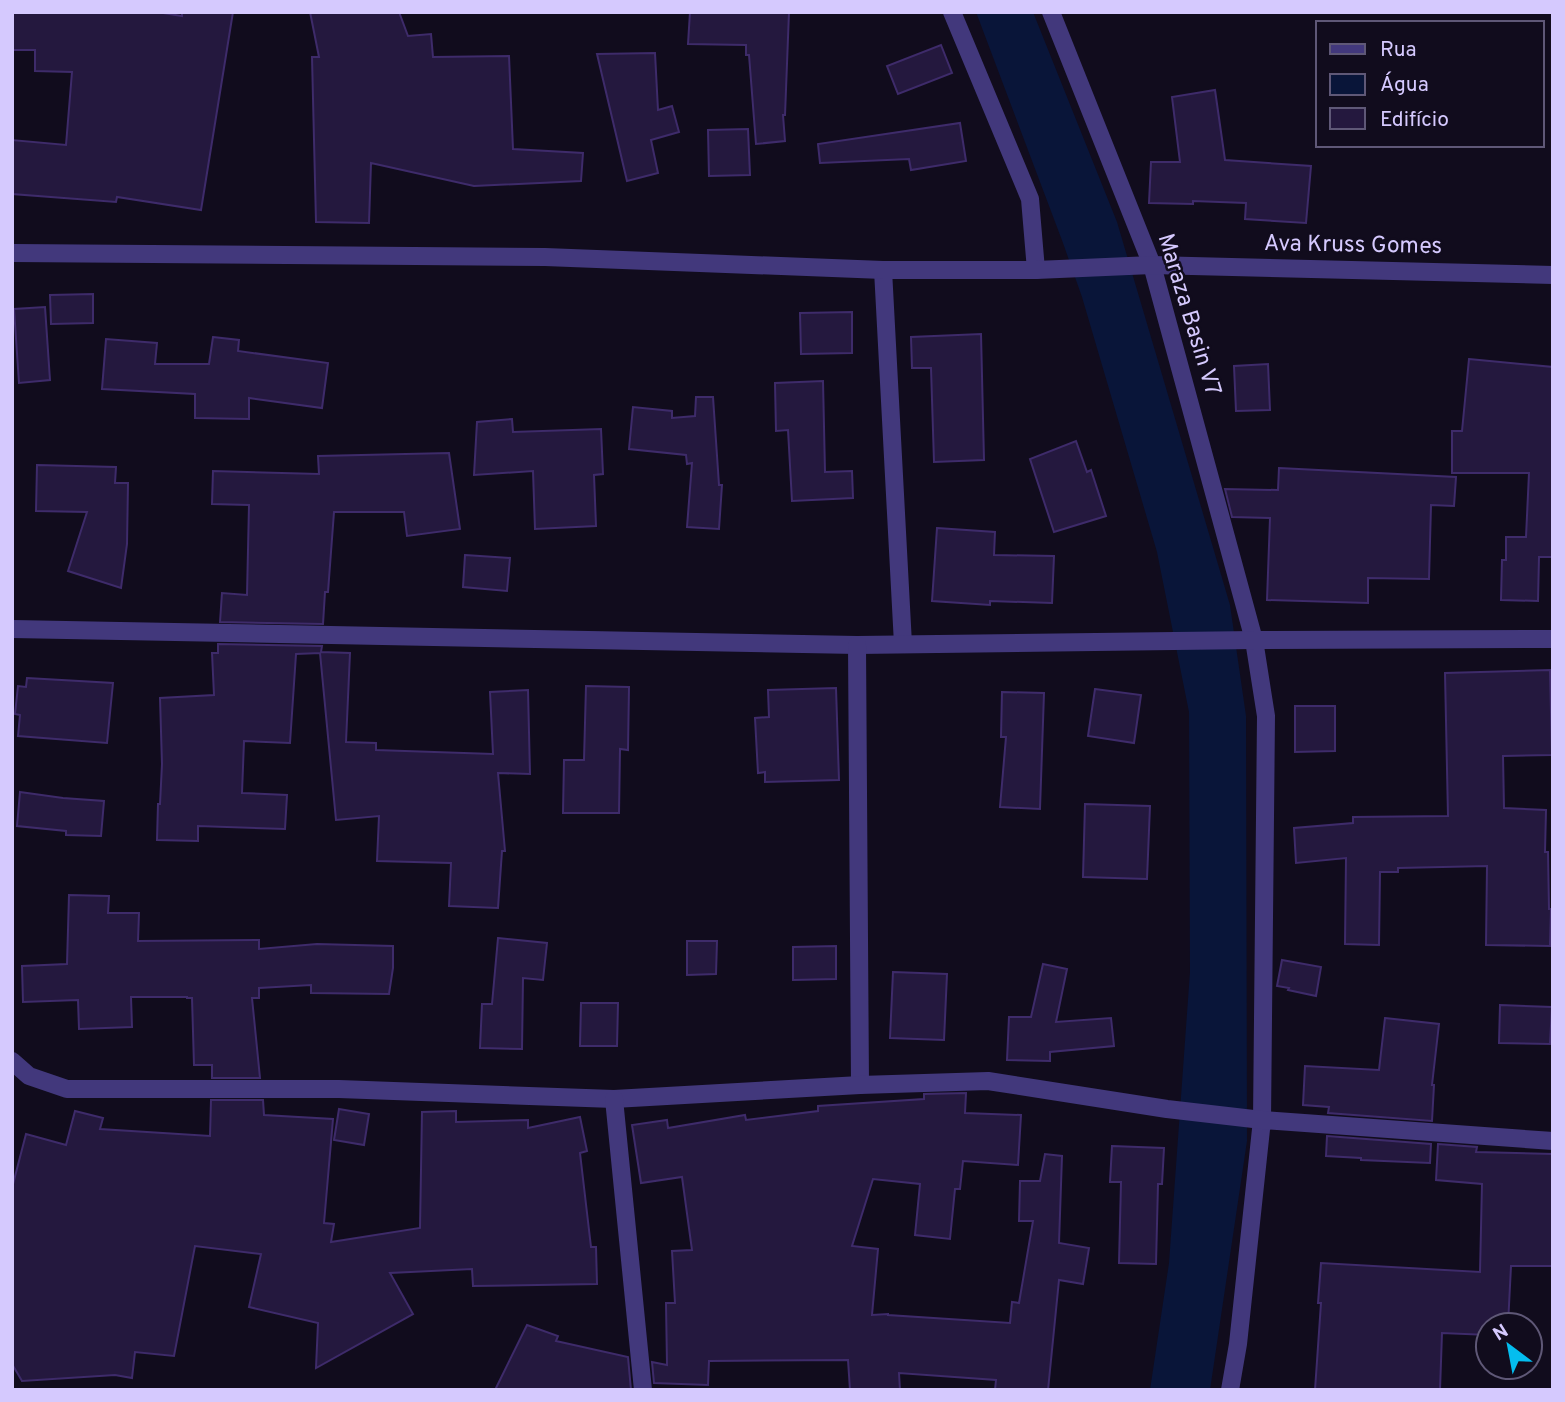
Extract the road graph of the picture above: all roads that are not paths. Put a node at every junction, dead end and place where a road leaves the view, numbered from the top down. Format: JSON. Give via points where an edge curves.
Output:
{"nodes":[{"id":1,"x":952,"y":12,"type":"edge"},
{"id":2,"x":1051,"y":12,"type":"edge"},
{"id":3,"x":12,"y":253,"type":"edge"},
{"id":4,"x":1152,"y":265,"type":"junction"},
{"id":5,"x":883,"y":270,"type":"junction"},
{"id":6,"x":1036,"y":270,"type":"junction"},
{"id":7,"x":1553,"y":275,"type":"edge"},
{"id":8,"x":12,"y":629,"type":"edge"},
{"id":9,"x":1553,"y":639,"type":"edge"},
{"id":10,"x":1254,"y":640,"type":"junction"},
{"id":11,"x":903,"y":644,"type":"junction"},
{"id":12,"x":857,"y":645,"type":"junction"},
{"id":13,"x":12,"y":1061,"type":"edge"},
{"id":14,"x":860,"y":1085,"type":"junction"},
{"id":15,"x":614,"y":1099,"type":"junction"},
{"id":16,"x":1262,"y":1120,"type":"junction"},
{"id":17,"x":1553,"y":1141,"type":"edge"},
{"id":18,"x":643,"y":1390,"type":"edge"},
{"id":19,"x":1230,"y":1390,"type":"edge"}],
"edges":[{"from":1,"to":6,"type":"street","via":[[1030,199]]},
{"from":2,"to":4,"type":"street","name":"Maraza Basin V7"},
{"from":3,"to":5,"type":"street","name":"Ava Kruss Gomes","via":[[545,257]]},
{"from":4,"to":6,"type":"street","name":"Ava Kruss Gomes"},
{"from":4,"to":7,"type":"street","name":"Ava Kruss Gomes"},
{"from":4,"to":10,"type":"street","name":"Maraza Basin V7"},
{"from":5,"to":6,"type":"street","name":"Ava Kruss Gomes"},
{"from":5,"to":11,"type":"street"},
{"from":8,"to":12,"type":"street"},
{"from":9,"to":10,"type":"street"},
{"from":10,"to":11,"type":"street"},
{"from":10,"to":16,"type":"street","name":"Maraza Basin V7","via":[[1266,716]]},
{"from":11,"to":12,"type":"street"},
{"from":12,"to":14,"type":"street"},
{"from":13,"to":15,"type":"street","via":[[29,1076],[67,1089],[339,1089]]},
{"from":14,"to":15,"type":"street"},
{"from":14,"to":16,"type":"street","via":[[988,1081]]},
{"from":15,"to":18,"type":"street"},
{"from":16,"to":17,"type":"street"},
{"from":16,"to":19,"type":"street","name":"Maraza Basin V7"}]}
